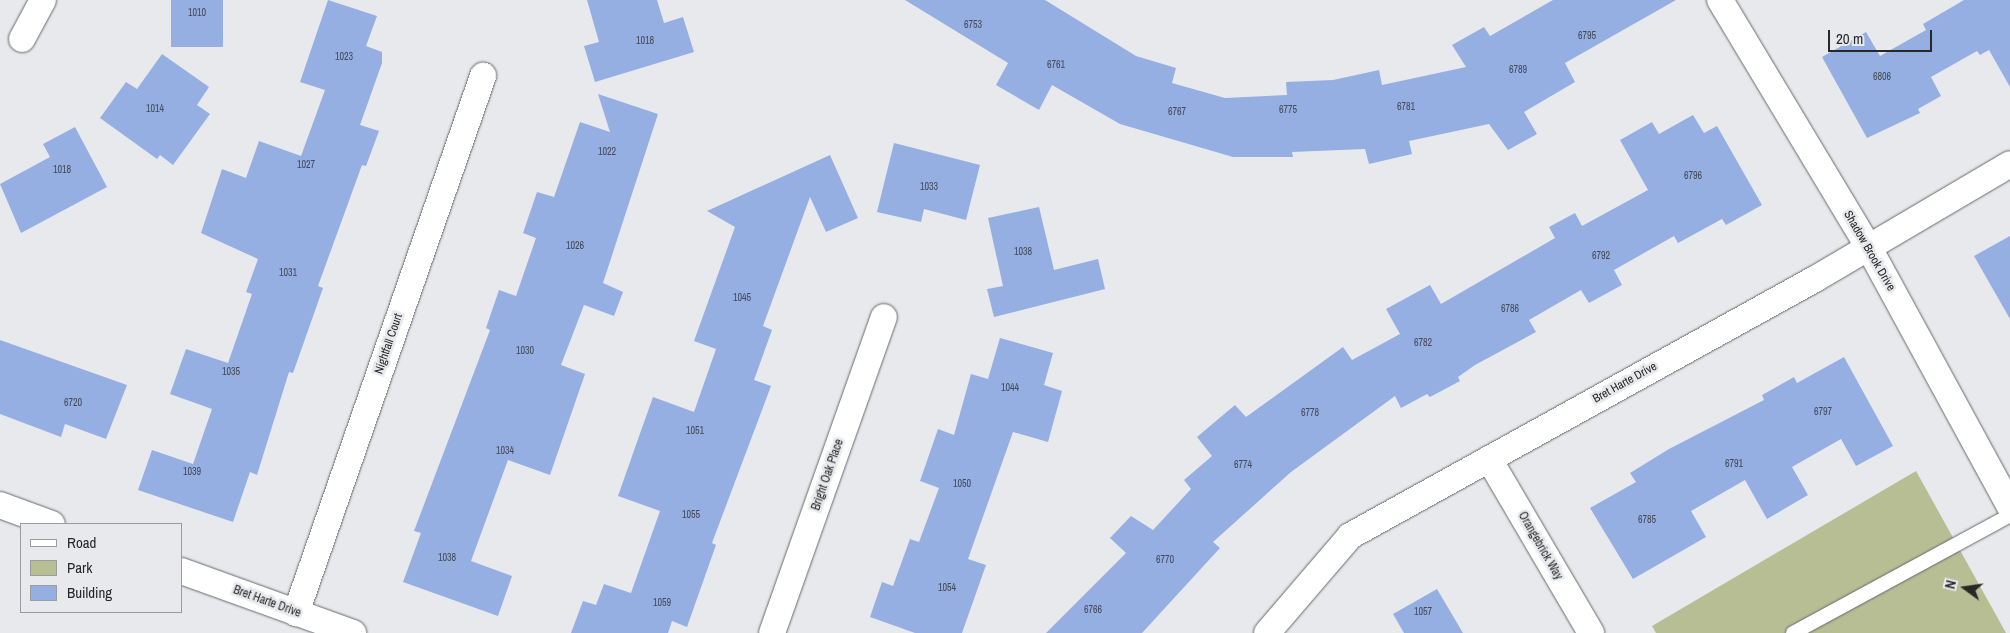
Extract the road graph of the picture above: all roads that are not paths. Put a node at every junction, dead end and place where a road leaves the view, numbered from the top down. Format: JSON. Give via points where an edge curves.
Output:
{"nodes":[{"id":1,"x":43,"y":0,"type":"edge"},
{"id":2,"x":1720,"y":0,"type":"edge"},
{"id":3,"x":22,"y":39,"type":"dead end"},
{"id":4,"x":483,"y":76,"type":"dead end"},
{"id":5,"x":2010,"y":164,"type":"edge"},
{"id":6,"x":1869,"y":248,"type":"junction"},
{"id":7,"x":884,"y":316,"type":"dead end"},
{"id":8,"x":1488,"y":459,"type":"junction"},
{"id":9,"x":0,"y":505,"type":"edge"},
{"id":10,"x":2010,"y":507,"type":"edge"},
{"id":11,"x":2010,"y":515,"type":"edge"},
{"id":12,"x":49,"y":523,"type":"edge"},
{"id":13,"x":182,"y":571,"type":"edge"},
{"id":14,"x":296,"y":612,"type":"junction"},
{"id":15,"x":354,"y":633,"type":"edge"},
{"id":16,"x":772,"y":633,"type":"edge"},
{"id":17,"x":1267,"y":633,"type":"edge"},
{"id":18,"x":1590,"y":633,"type":"edge"},
{"id":19,"x":1793,"y":633,"type":"edge"}],
"edges":[{"from":1,"to":3,"type":"street"},
{"from":2,"to":6,"type":"street","name":"Shadow Brook Drive"},
{"from":4,"to":14,"type":"street","name":"Nightfall Court"},
{"from":5,"to":6,"type":"street","name":"Bret Harte Drive"},
{"from":6,"to":8,"type":"street","name":"Bret Harte Drive"},
{"from":6,"to":10,"type":"street","name":"Shadow Brook Drive"},
{"from":7,"to":16,"type":"street","name":"Bright Oak Place"},
{"from":8,"to":17,"type":"street","name":"Bret Harte Drive","via":[[1350,536]]},
{"from":8,"to":18,"type":"street","name":"Orangebrick Way"},
{"from":9,"to":12,"type":"street"},
{"from":11,"to":19,"type":"lane"},
{"from":13,"to":14,"type":"street","name":"Bret Harte Drive"},
{"from":14,"to":15,"type":"street","name":"Bret Harte Drive"}]}
